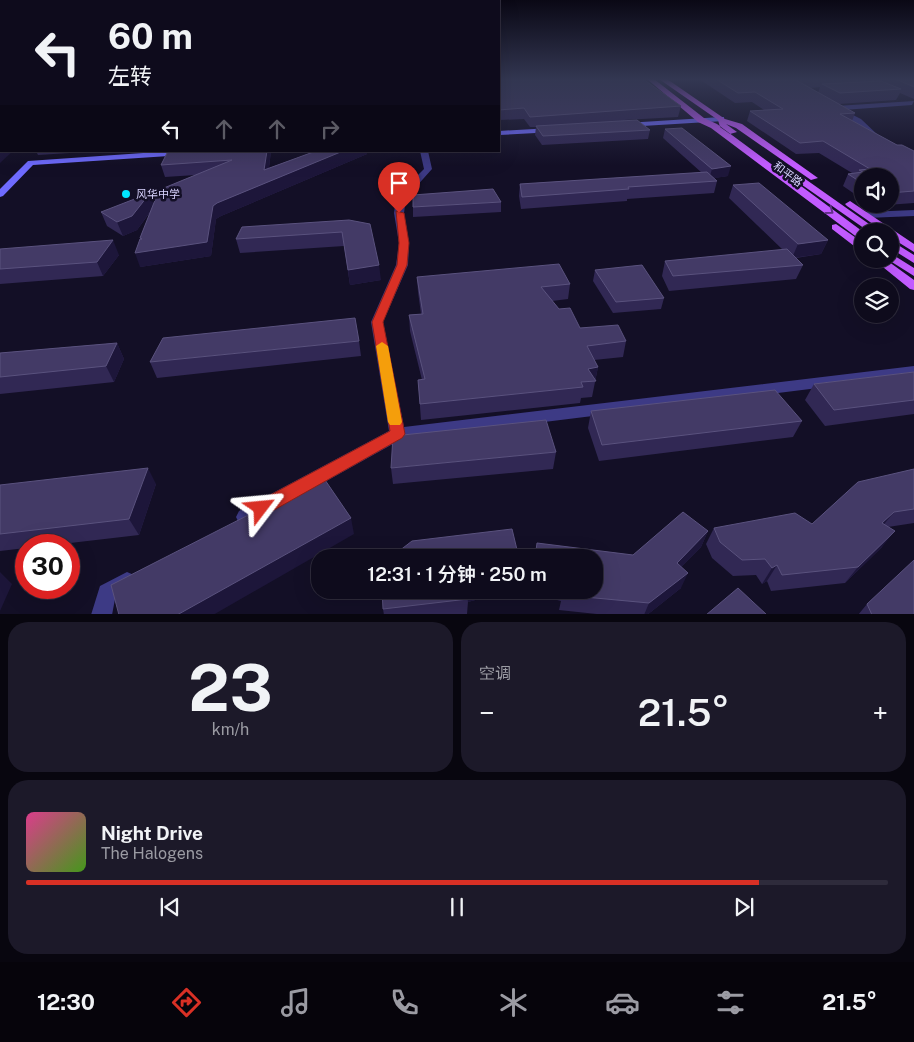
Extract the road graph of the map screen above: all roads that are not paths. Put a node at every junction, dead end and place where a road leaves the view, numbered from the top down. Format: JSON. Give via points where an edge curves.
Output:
{"nodes":[{"id":1,"x":684,"y":108,"type":"edge"},
{"id":2,"x":705,"y":108,"type":"edge"},
{"id":3,"x":836,"y":108,"type":"joint"},
{"id":4,"x":841,"y":108,"type":"edge"},
{"id":5,"x":721,"y":119,"type":"junction"},
{"id":6,"x":701,"y":120,"type":"junction"},
{"id":7,"x":614,"y":126,"type":"edge"},
{"id":8,"x":557,"y":129,"type":"edge"},
{"id":9,"x":500,"y":133,"type":"edge"},
{"id":10,"x":882,"y":143,"type":"edge"},
{"id":11,"x":199,"y":152,"type":"edge"},
{"id":12,"x":424,"y":152,"type":"edge"},
{"id":13,"x":0,"y":194,"type":"edge"},
{"id":14,"x":914,"y":213,"type":"edge"},
{"id":15,"x":867,"y":215,"type":"junction"},
{"id":16,"x":863,"y":223,"type":"edge"},
{"id":17,"x":878,"y":223,"type":"edge"},
{"id":18,"x":854,"y":230,"type":"edge"},
{"id":19,"x":899,"y":238,"type":"edge"},
{"id":20,"x":854,"y":241,"type":"edge"},
{"id":21,"x":899,"y":249,"type":"edge"},
{"id":22,"x":914,"y":249,"type":"edge"},
{"id":23,"x":914,"y":260,"type":"edge"},
{"id":24,"x":899,"y":263,"type":"edge"},
{"id":25,"x":890,"y":268,"type":"edge"},
{"id":26,"x":914,"y":274,"type":"edge"},
{"id":27,"x":914,"y":286,"type":"edge"},
{"id":28,"x":914,"y":371,"type":"edge"},
{"id":29,"x":397,"y":434,"type":"junction"},
{"id":30,"x":235,"y":522,"type":"edge"},
{"id":31,"x":142,"y":574,"type":"edge"},
{"id":32,"x":101,"y":614,"type":"edge"}],
"edges":[{"from":1,"to":6,"type":"main road","name":"和平路"},
{"from":2,"to":5,"type":"main road","name":"和平路"},
{"from":3,"to":4,"type":"street"},
{"from":3,"to":10,"type":"street","via":[[858,121]]},
{"from":5,"to":6,"type":"street"},
{"from":5,"to":15,"type":"main road","name":"和平路","via":[[739,126]]},
{"from":5,"to":16,"type":"main road","name":"和平路","via":[[723,125]]},
{"from":6,"to":7,"type":"street"},
{"from":6,"to":18,"type":"main road","name":"和平路","one_way":true,"via":[[714,126]]},
{"from":6,"to":20,"type":"main road","name":"和平路","via":[[705,127]]},
{"from":8,"to":9,"type":"street"},
{"from":11,"to":13,"type":"street","via":[[30,163]]},
{"from":12,"to":29,"type":"street","via":[[428,169],[401,197],[402,265],[378,322]]},
{"from":14,"to":15,"type":"street"},
{"from":15,"to":17,"type":"main road","name":"和平路"},
{"from":19,"to":22,"type":"main road","name":"和平路"},
{"from":21,"to":23,"type":"main road"},
{"from":24,"to":26,"type":"main road"},
{"from":25,"to":27,"type":"main road"},
{"from":28,"to":29,"type":"street"},
{"from":29,"to":30,"type":"street"},
{"from":31,"to":32,"type":"street","via":[[107,592]]}]}
